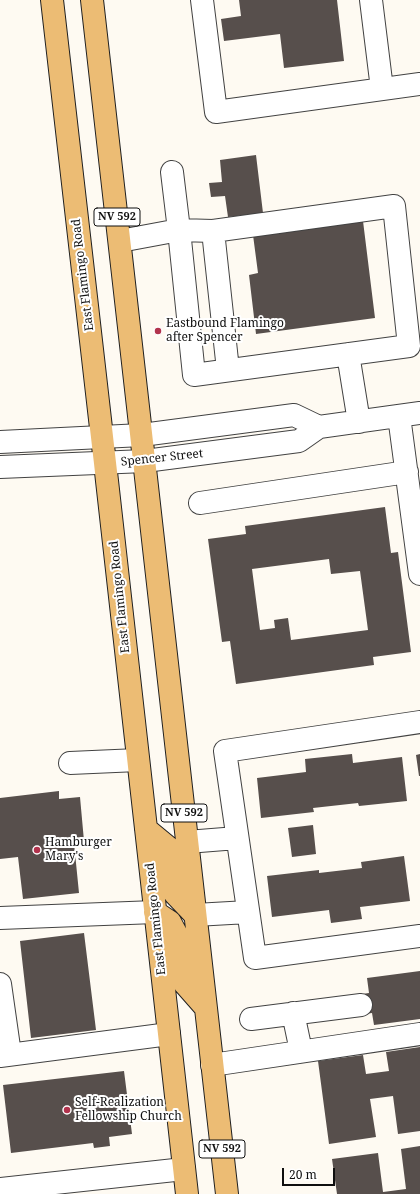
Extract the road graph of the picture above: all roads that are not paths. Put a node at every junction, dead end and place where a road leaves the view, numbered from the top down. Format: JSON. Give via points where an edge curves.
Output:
{"nodes":[{"id":1,"x":52,"y":0,"type":"edge"},
{"id":2,"x":92,"y":0,"type":"edge"},
{"id":3,"x":202,"y":0,"type":"edge"},
{"id":4,"x":371,"y":0,"type":"edge"},
{"id":5,"x":420,"y":84,"type":"edge"},
{"id":6,"x":382,"y":90,"type":"junction"},
{"id":7,"x":172,"y":172,"type":"dead end"},
{"id":8,"x":179,"y":230,"type":"junction"},
{"id":9,"x":213,"y":231,"type":"junction"},
{"id":10,"x":120,"y":241,"type":"junction"},
{"id":11,"x":412,"y":294,"type":"edge"},
{"id":12,"x":348,"y":354,"type":"junction"},
{"id":13,"x":228,"y":370,"type":"junction"},
{"id":14,"x":410,"y":414,"type":"edge"},
{"id":15,"x":358,"y":422,"type":"junction"},
{"id":16,"x":319,"y":427,"type":"junction"},
{"id":17,"x":142,"y":435,"type":"junction"},
{"id":18,"x":102,"y":436,"type":"junction"},
{"id":19,"x":0,"y":442,"type":"edge"},
{"id":20,"x":145,"y":461,"type":"junction"},
{"id":21,"x":106,"y":464,"type":"junction"},
{"id":22,"x":0,"y":467,"type":"edge"},
{"id":23,"x":407,"y":472,"type":"junction"},
{"id":24,"x":200,"y":503,"type":"dead end"},
{"id":25,"x":420,"y":574,"type":"edge"},
{"id":26,"x":420,"y":722,"type":"edge"},
{"id":27,"x":138,"y":760,"type":"junction"},
{"id":28,"x":70,"y":763,"type":"dead end"},
{"id":29,"x":146,"y":829,"type":"junction"},
{"id":30,"x":237,"y":838,"type":"junction"},
{"id":31,"x":187,"y":842,"type":"junction"},
{"id":32,"x":155,"y":912,"type":"junction"},
{"id":33,"x":248,"y":912,"type":"junction"},
{"id":34,"x":195,"y":915,"type":"junction"},
{"id":35,"x":0,"y":918,"type":"edge"},
{"id":36,"x":420,"y":936,"type":"edge"},
{"id":37,"x":0,"y":984,"type":"edge"},
{"id":38,"x":361,"y":1005,"type":"dead end"},
{"id":39,"x":206,"y":1008,"type":"junction"},
{"id":40,"x":294,"y":1013,"type":"junction"},
{"id":41,"x":251,"y":1019,"type":"dead end"},
{"id":42,"x":169,"y":1034,"type":"junction"},
{"id":43,"x":420,"y":1034,"type":"edge"},
{"id":44,"x":301,"y":1051,"type":"junction"},
{"id":45,"x":5,"y":1055,"type":"edge"},
{"id":46,"x":212,"y":1065,"type":"junction"},
{"id":47,"x":184,"y":1169,"type":"junction"},
{"id":48,"x":0,"y":1189,"type":"edge"},
{"id":49,"x":42,"y":1189,"type":"edge"},
{"id":50,"x":187,"y":1194,"type":"edge"},
{"id":51,"x":227,"y":1194,"type":"edge"}],
"edges":[{"from":1,"to":18,"type":"main road","name":"East Flamingo Road","number":"NV 592"},
{"from":2,"to":10,"type":"main road","number":"NV 592"},
{"from":3,"to":6,"type":"street","via":[[216,112]]},
{"from":4,"to":6,"type":"street"},
{"from":5,"to":6,"type":"street"},
{"from":7,"to":8,"type":"street"},
{"from":8,"to":9,"type":"street"},
{"from":8,"to":10,"type":"street"},
{"from":8,"to":13,"type":"street","via":[[194,375]]},
{"from":9,"to":11,"type":"street","via":[[394,206]]},
{"from":9,"to":13,"type":"street"},
{"from":10,"to":17,"type":"main road","number":"NV 592"},
{"from":11,"to":12,"type":"street","via":[[409,346]]},
{"from":12,"to":13,"type":"street"},
{"from":12,"to":15,"type":"street"},
{"from":14,"to":15,"type":"street","name":"Spencer Street"},
{"from":14,"to":23,"type":"street"},
{"from":15,"to":16,"type":"street","name":"Spencer Street"},
{"from":16,"to":17,"type":"street","via":[[294,415]]},
{"from":16,"to":20,"type":"street","name":"Spencer Street","via":[[300,441]]},
{"from":17,"to":18,"type":"street"},
{"from":17,"to":20,"type":"main road","number":"NV 592"},
{"from":18,"to":19,"type":"street"},
{"from":18,"to":21,"type":"main road","name":"East Flamingo Road","number":"NV 592"},
{"from":20,"to":21,"type":"street","name":"Spencer Street"},
{"from":20,"to":31,"type":"main road","number":"NV 592"},
{"from":21,"to":22,"type":"street","name":"Spencer Street"},
{"from":21,"to":27,"type":"main road","name":"East Flamingo Road","number":"NV 592"},
{"from":23,"to":24,"type":"street"},
{"from":23,"to":25,"type":"street"},
{"from":26,"to":30,"type":"street","via":[[225,751]]},
{"from":27,"to":28,"type":"street"},
{"from":27,"to":29,"type":"main road","name":"East Flamingo Road","number":"NV 592"},
{"from":29,"to":32,"type":"main road","name":"East Flamingo Road","number":"NV 592"},
{"from":29,"to":34,"type":"main road","via":[[169,848],[175,894]]},
{"from":30,"to":31,"type":"street"},
{"from":30,"to":33,"type":"street"},
{"from":31,"to":34,"type":"main road","number":"NV 592"},
{"from":32,"to":35,"type":"street"},
{"from":32,"to":39,"type":"main road","via":[[170,922],[176,933],[184,983]]},
{"from":32,"to":42,"type":"main road","name":"East Flamingo Road","number":"NV 592"},
{"from":33,"to":34,"type":"street"},
{"from":33,"to":36,"type":"street","via":[[255,958]]},
{"from":34,"to":39,"type":"main road","number":"NV 592"},
{"from":37,"to":45,"type":"street"},
{"from":38,"to":40,"type":"street"},
{"from":39,"to":46,"type":"main road","number":"NV 592"},
{"from":40,"to":41,"type":"street"},
{"from":40,"to":44,"type":"street"},
{"from":42,"to":45,"type":"street"},
{"from":42,"to":47,"type":"main road","name":"East Flamingo Road","number":"NV 592"},
{"from":43,"to":44,"type":"street"},
{"from":44,"to":46,"type":"street"},
{"from":46,"to":51,"type":"main road","number":"NV 592"},
{"from":47,"to":49,"type":"street"},
{"from":47,"to":50,"type":"main road","name":"East Flamingo Road","number":"NV 592"},
{"from":48,"to":49,"type":"street"}]}
